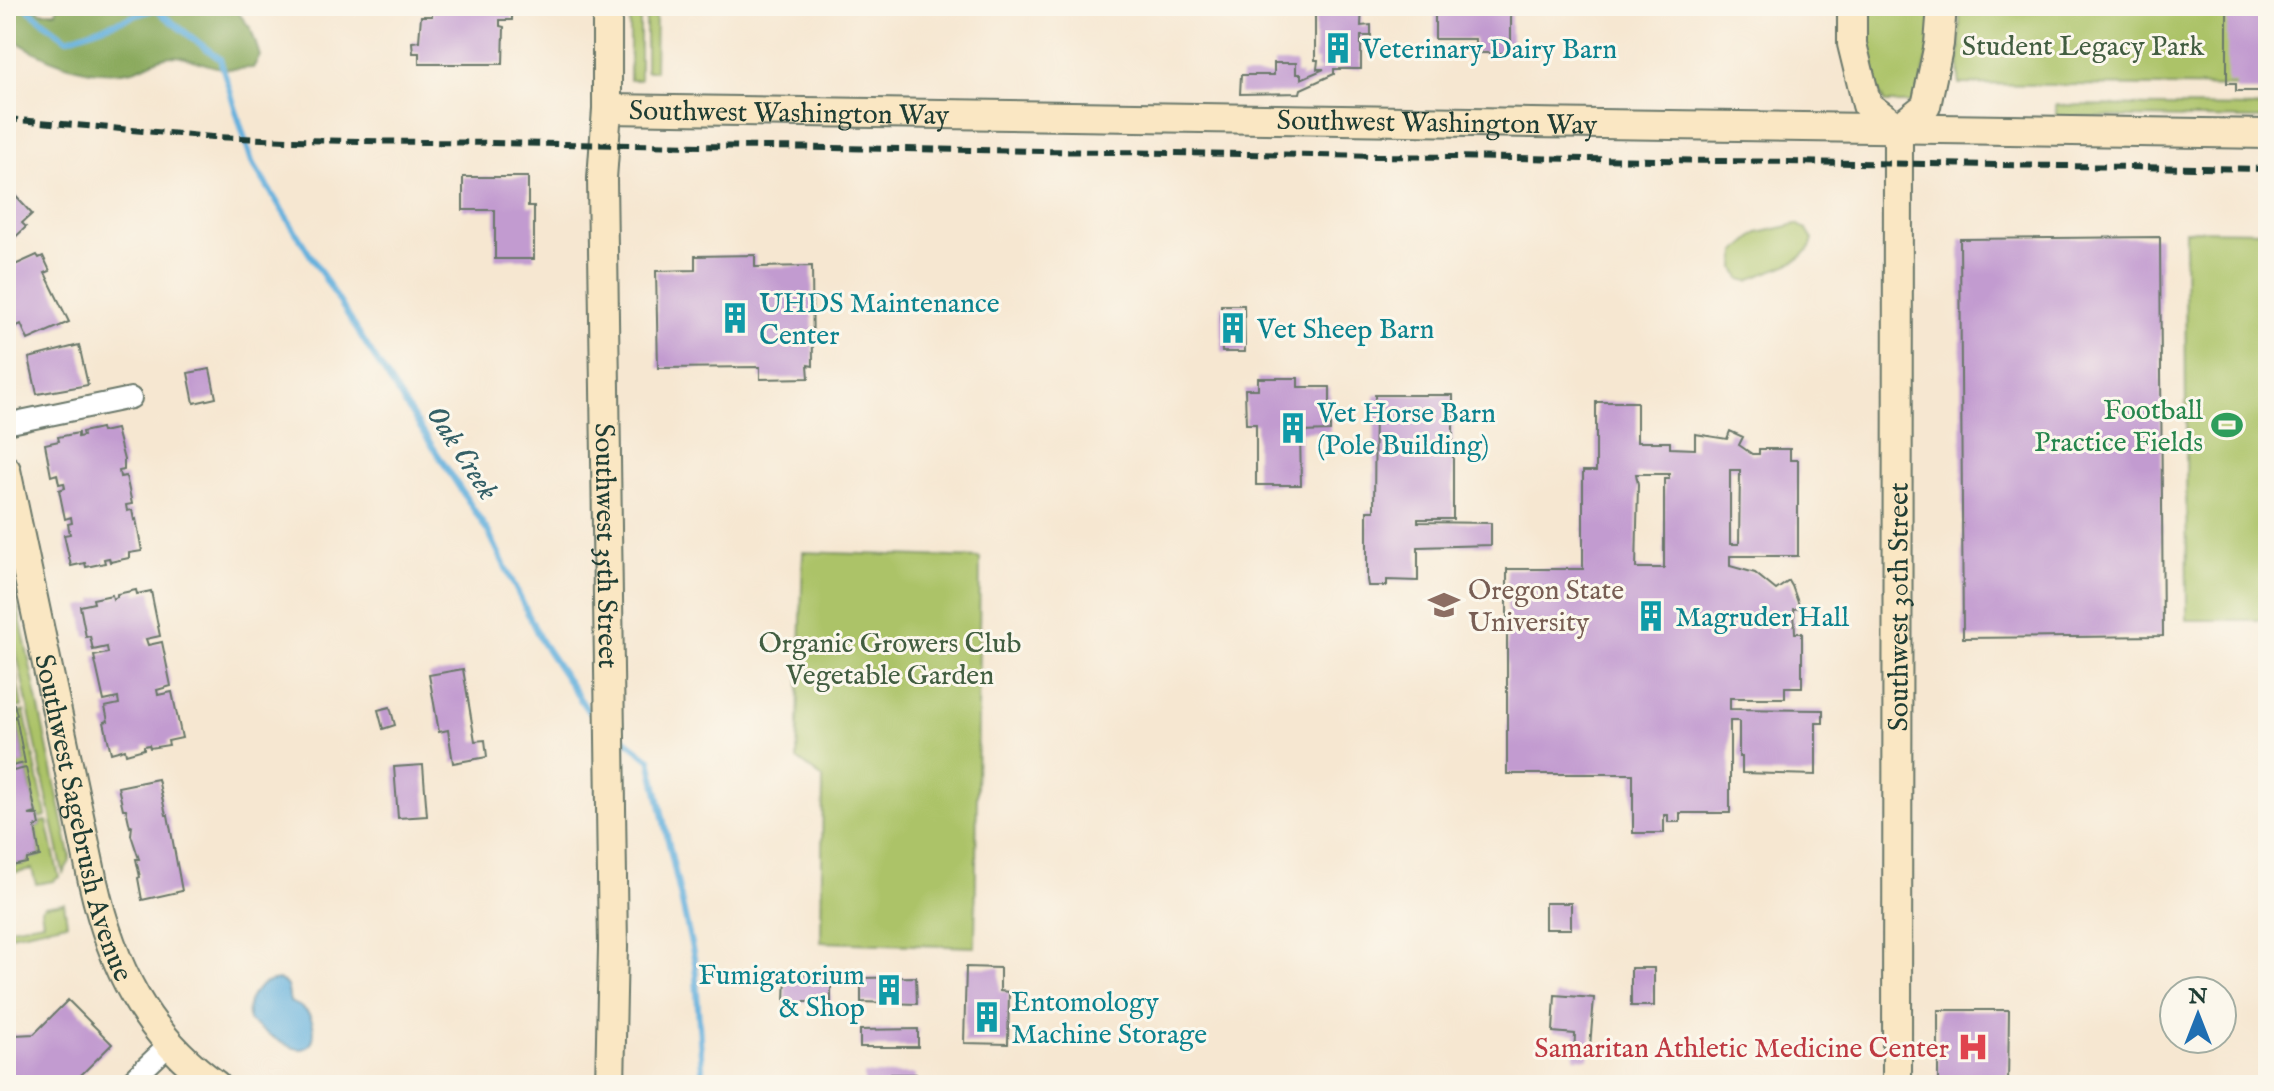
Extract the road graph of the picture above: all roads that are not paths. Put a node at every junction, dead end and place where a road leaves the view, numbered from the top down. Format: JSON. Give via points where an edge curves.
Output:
{"nodes":[{"id":1,"x":607,"y":6,"type":"edge"},
{"id":2,"x":1852,"y":6,"type":"edge"},
{"id":3,"x":1942,"y":6,"type":"edge"},
{"id":4,"x":607,"y":109,"type":"junction"},
{"id":5,"x":1898,"y":128,"type":"junction"},
{"id":6,"x":2268,"y":134,"type":"edge"},
{"id":7,"x":131,"y":398,"type":"dead end"},
{"id":8,"x":6,"y":424,"type":"edge"},
{"id":9,"x":6,"y":470,"type":"edge"},
{"id":10,"x":169,"y":1045,"type":"junction"},
{"id":11,"x":127,"y":1085,"type":"edge"},
{"id":12,"x":216,"y":1085,"type":"edge"},
{"id":13,"x":610,"y":1085,"type":"edge"},
{"id":14,"x":1897,"y":1085,"type":"edge"}],
"edges":[{"from":1,"to":4,"type":"street","name":"Southwest 35th Street"},
{"from":2,"to":5,"type":"street","via":[[1852,44],[1867,105]]},
{"from":3,"to":5,"type":"street","via":[[1926,106]]},
{"from":4,"to":5,"type":"street","name":"Southwest Washington Way"},
{"from":4,"to":13,"type":"street","name":"Southwest 35th Street","via":[[602,179],[613,947]]},
{"from":5,"to":6,"type":"street","name":"Southwest Washington Way"},
{"from":5,"to":14,"type":"street","name":"Southwest 30th Street"},
{"from":7,"to":8,"type":"street"},
{"from":9,"to":10,"type":"street","name":"Southwest Sagebrush Avenue","via":[[105,930],[129,988]]},
{"from":10,"to":11,"type":"street"},
{"from":10,"to":12,"type":"street","name":"Southwest Sagebrush Avenue"}]}
